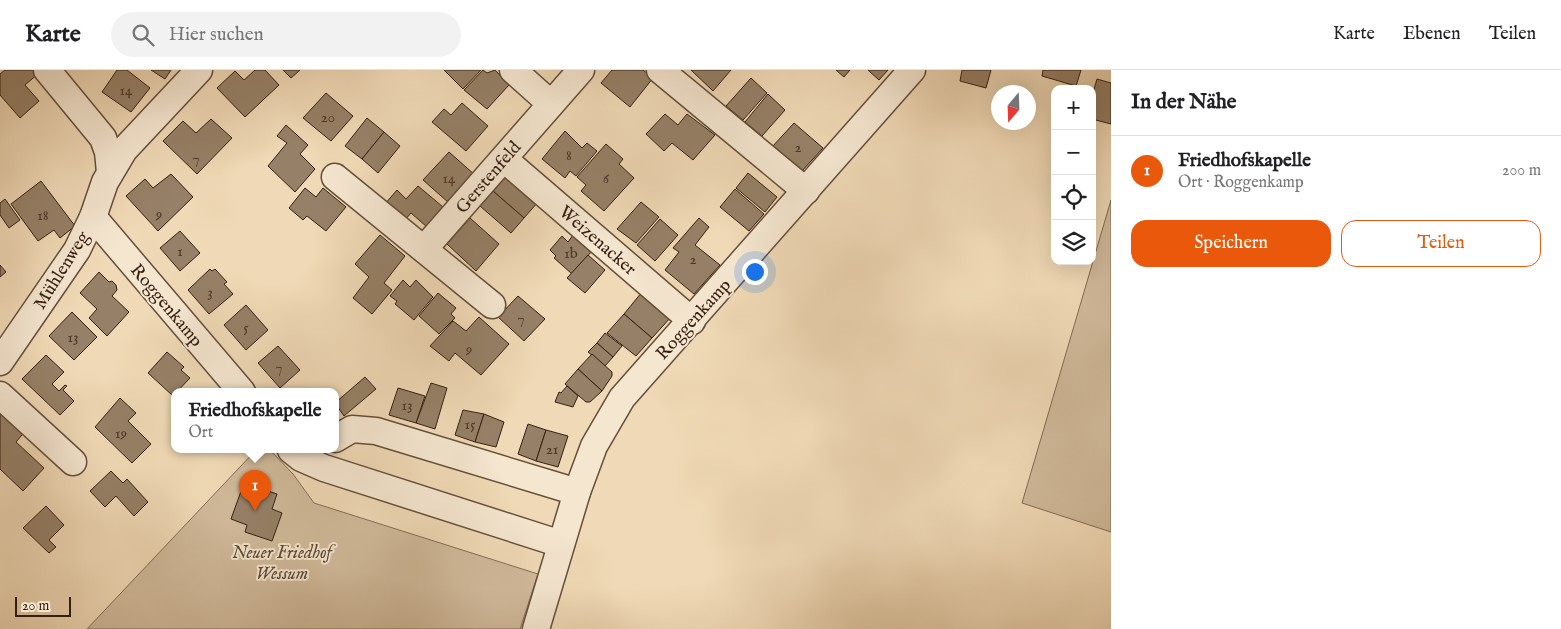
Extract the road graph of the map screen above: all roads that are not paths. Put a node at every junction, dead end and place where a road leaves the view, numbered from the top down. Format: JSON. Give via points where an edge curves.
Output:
{"nodes":[{"id":1,"x":47,"y":70,"type":"edge"},
{"id":2,"x":199,"y":70,"type":"edge"},
{"id":3,"x":513,"y":70,"type":"edge"},
{"id":4,"x":581,"y":70,"type":"edge"},
{"id":5,"x":660,"y":70,"type":"edge"},
{"id":6,"x":912,"y":70,"type":"edge"},
{"id":7,"x":551,"y":104,"type":"junction"},
{"id":8,"x":504,"y":159,"type":"junction"},
{"id":9,"x":110,"y":172,"type":"junction"},
{"id":10,"x":335,"y":176,"type":"dead end"},
{"id":11,"x":806,"y":192,"type":"junction"},
{"id":12,"x":93,"y":218,"type":"junction"},
{"id":13,"x":424,"y":249,"type":"junction"},
{"id":14,"x":492,"y":305,"type":"dead end"},
{"id":15,"x":692,"y":321,"type":"junction"},
{"id":16,"x":0,"y":362,"type":"edge"},
{"id":17,"x":239,"y":388,"type":"edge"},
{"id":18,"x":0,"y":394,"type":"edge"},
{"id":19,"x":339,"y":437,"type":"edge"},
{"id":20,"x":306,"y":453,"type":"edge"},
{"id":21,"x":73,"y":462,"type":"dead end"},
{"id":22,"x":577,"y":492,"type":"junction"},
{"id":23,"x":561,"y":544,"type":"junction"},
{"id":24,"x":536,"y":629,"type":"edge"}],
"edges":[{"from":1,"to":9,"type":"street","name":"Mühlenweg","via":[[103,138]]},
{"from":2,"to":9,"type":"street","name":"Mühlenweg","via":[[138,133]]},
{"from":3,"to":7,"type":"street"},
{"from":4,"to":7,"type":"street","name":"Gerstenfeld"},
{"from":5,"to":11,"type":"street"},
{"from":6,"to":11,"type":"street","name":"Roggenkamp"},
{"from":7,"to":8,"type":"street","name":"Gerstenfeld"},
{"from":8,"to":13,"type":"street","name":"Gerstenfeld"},
{"from":8,"to":15,"type":"street","name":"Weizenacker"},
{"from":9,"to":12,"type":"street","name":"Mühlenweg"},
{"from":10,"to":13,"type":"street"},
{"from":11,"to":15,"type":"street","name":"Roggenkamp"},
{"from":12,"to":16,"type":"street","name":"Mühlenweg","via":[[77,250]]},
{"from":12,"to":17,"type":"street","name":"Roggenkamp"},
{"from":13,"to":14,"type":"street"},
{"from":15,"to":22,"type":"street","name":"Roggenkamp","via":[[622,398],[594,446]]},
{"from":18,"to":21,"type":"street"},
{"from":19,"to":22,"type":"street","via":[[352,429],[376,430]]},
{"from":20,"to":23,"type":"street"},
{"from":22,"to":23,"type":"street","name":"Roggenkamp"},
{"from":23,"to":24,"type":"street","name":"Roggenkamp"}]}
